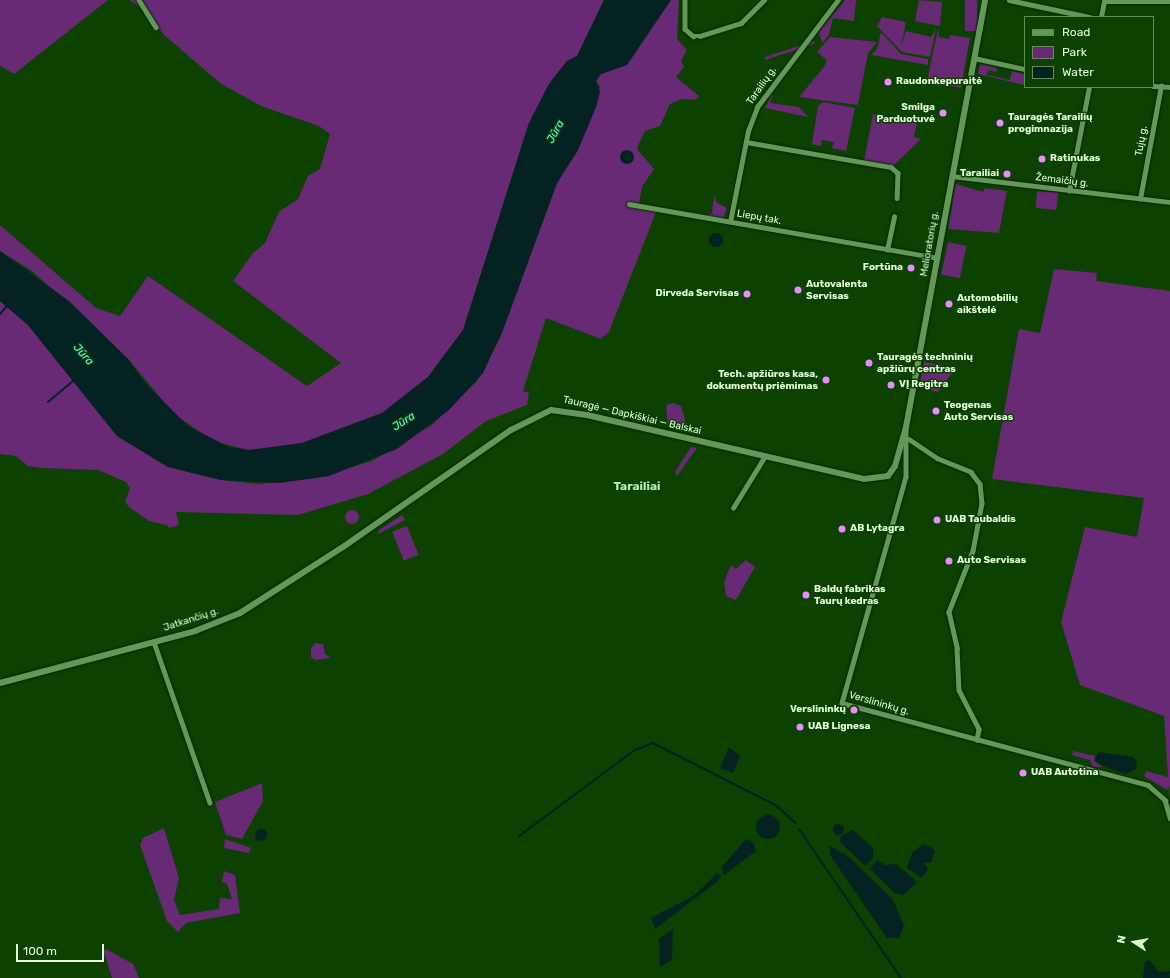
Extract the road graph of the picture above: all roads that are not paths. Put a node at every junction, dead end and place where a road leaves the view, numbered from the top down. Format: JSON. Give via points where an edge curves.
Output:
{"nodes":[{"id":1,"x":139,"y":0,"type":"edge"},
{"id":2,"x":685,"y":0,"type":"edge"},
{"id":3,"x":764,"y":0,"type":"edge"},
{"id":4,"x":838,"y":0,"type":"edge"},
{"id":5,"x":985,"y":0,"type":"edge"},
{"id":6,"x":1009,"y":0,"type":"edge"},
{"id":7,"x":1104,"y":1,"type":"edge"},
{"id":8,"x":1170,"y":2,"type":"edge"},
{"id":9,"x":1085,"y":16,"type":"edge"},
{"id":10,"x":1101,"y":16,"type":"edge"},
{"id":11,"x":156,"y":27,"type":"dead end"},
{"id":12,"x":974,"y":58,"type":"junction"},
{"id":13,"x":1024,"y":69,"type":"edge"},
{"id":14,"x":1154,"y":86,"type":"edge"},
{"id":15,"x":1161,"y":86,"type":"junction"},
{"id":16,"x":1170,"y":87,"type":"edge"},
{"id":17,"x":1089,"y":88,"type":"edge"},
{"id":18,"x":746,"y":142,"type":"junction"},
{"id":19,"x":952,"y":176,"type":"junction"},
{"id":20,"x":1070,"y":190,"type":"junction"},
{"id":21,"x":896,"y":198,"type":"dead end"},
{"id":22,"x":1140,"y":199,"type":"junction"},
{"id":23,"x":1170,"y":202,"type":"edge"},
{"id":24,"x":629,"y":204,"type":"dead end"},
{"id":25,"x":894,"y":217,"type":"dead end"},
{"id":26,"x":730,"y":222,"type":"junction"},
{"id":27,"x":887,"y":250,"type":"junction"},
{"id":28,"x":937,"y":258,"type":"junction"},
{"id":29,"x":906,"y":427,"type":"junction"},
{"id":30,"x":909,"y":439,"type":"junction"},
{"id":31,"x":765,"y":456,"type":"junction"},
{"id":32,"x":877,"y":480,"type":"joint"},
{"id":33,"x":733,"y":508,"type":"dead end"},
{"id":34,"x":368,"y":530,"type":"joint"},
{"id":35,"x":154,"y":642,"type":"junction"},
{"id":36,"x":0,"y":683,"type":"edge"},
{"id":37,"x":977,"y":740,"type":"junction"},
{"id":38,"x":210,"y":803,"type":"dead end"},
{"id":39,"x":1170,"y":818,"type":"edge"}],
"edges":[{"from":1,"to":11,"type":"street"},
{"from":2,"to":3,"type":"street","via":[[685,28],[693,36],[741,23]]},
{"from":4,"to":18,"type":"street","name":"Tarailių g.","via":[[762,98],[752,116]]},
{"from":5,"to":12,"type":"main road","name":"Melioratorių g."},
{"from":6,"to":9,"type":"street"},
{"from":7,"to":8,"type":"street"},
{"from":7,"to":10,"type":"street"},
{"from":12,"to":13,"type":"street"},
{"from":12,"to":19,"type":"main road","name":"Melioratorių g."},
{"from":14,"to":15,"type":"street"},
{"from":15,"to":16,"type":"street"},
{"from":15,"to":22,"type":"street","name":"Tujų g."},
{"from":17,"to":20,"type":"street"},
{"from":18,"to":21,"type":"street","via":[[891,167],[898,173]]},
{"from":18,"to":26,"type":"street","name":"Tarailių g."},
{"from":19,"to":20,"type":"street","name":"Žemaičių g."},
{"from":19,"to":28,"type":"main road","name":"Melioratorių g."},
{"from":20,"to":22,"type":"street","name":"Žemaičių g."},
{"from":22,"to":23,"type":"street","name":"Žemaičių g."},
{"from":24,"to":26,"type":"street","name":"Liepų tak."},
{"from":25,"to":27,"type":"street"},
{"from":26,"to":27,"type":"street","name":"Liepų tak."},
{"from":27,"to":28,"type":"street","name":"Liepų tak."},
{"from":28,"to":29,"type":"main road","name":"Melioratorių g."},
{"from":29,"to":30,"type":"street","name":"Verslininkų g."},
{"from":29,"to":32,"type":"main road","name":"Melioratorių g.","via":[[894,469],[885,478]]},
{"from":30,"to":37,"type":"street","via":[[937,458],[971,472],[980,484],[982,503],[973,551],[949,612],[957,648],[959,690],[979,729]]},
{"from":30,"to":37,"type":"street","name":"Verslininkų g.","via":[[900,500],[842,704]]},
{"from":31,"to":32,"type":"main road","name":"Tauragė — Dapkiškiai — Balskai"},
{"from":31,"to":33,"type":"street"},
{"from":31,"to":34,"type":"main road","name":"Tauragė — Dapkiškiai — Balskai","via":[[551,410],[517,426]]},
{"from":34,"to":35,"type":"main road","name":"Jatkančių g.","via":[[240,613]]},
{"from":35,"to":36,"type":"main road","name":"Jatkančių g."},
{"from":35,"to":38,"type":"street"},
{"from":37,"to":39,"type":"street","name":"Verslininkų g.","via":[[1154,787],[1165,800]]}]}
